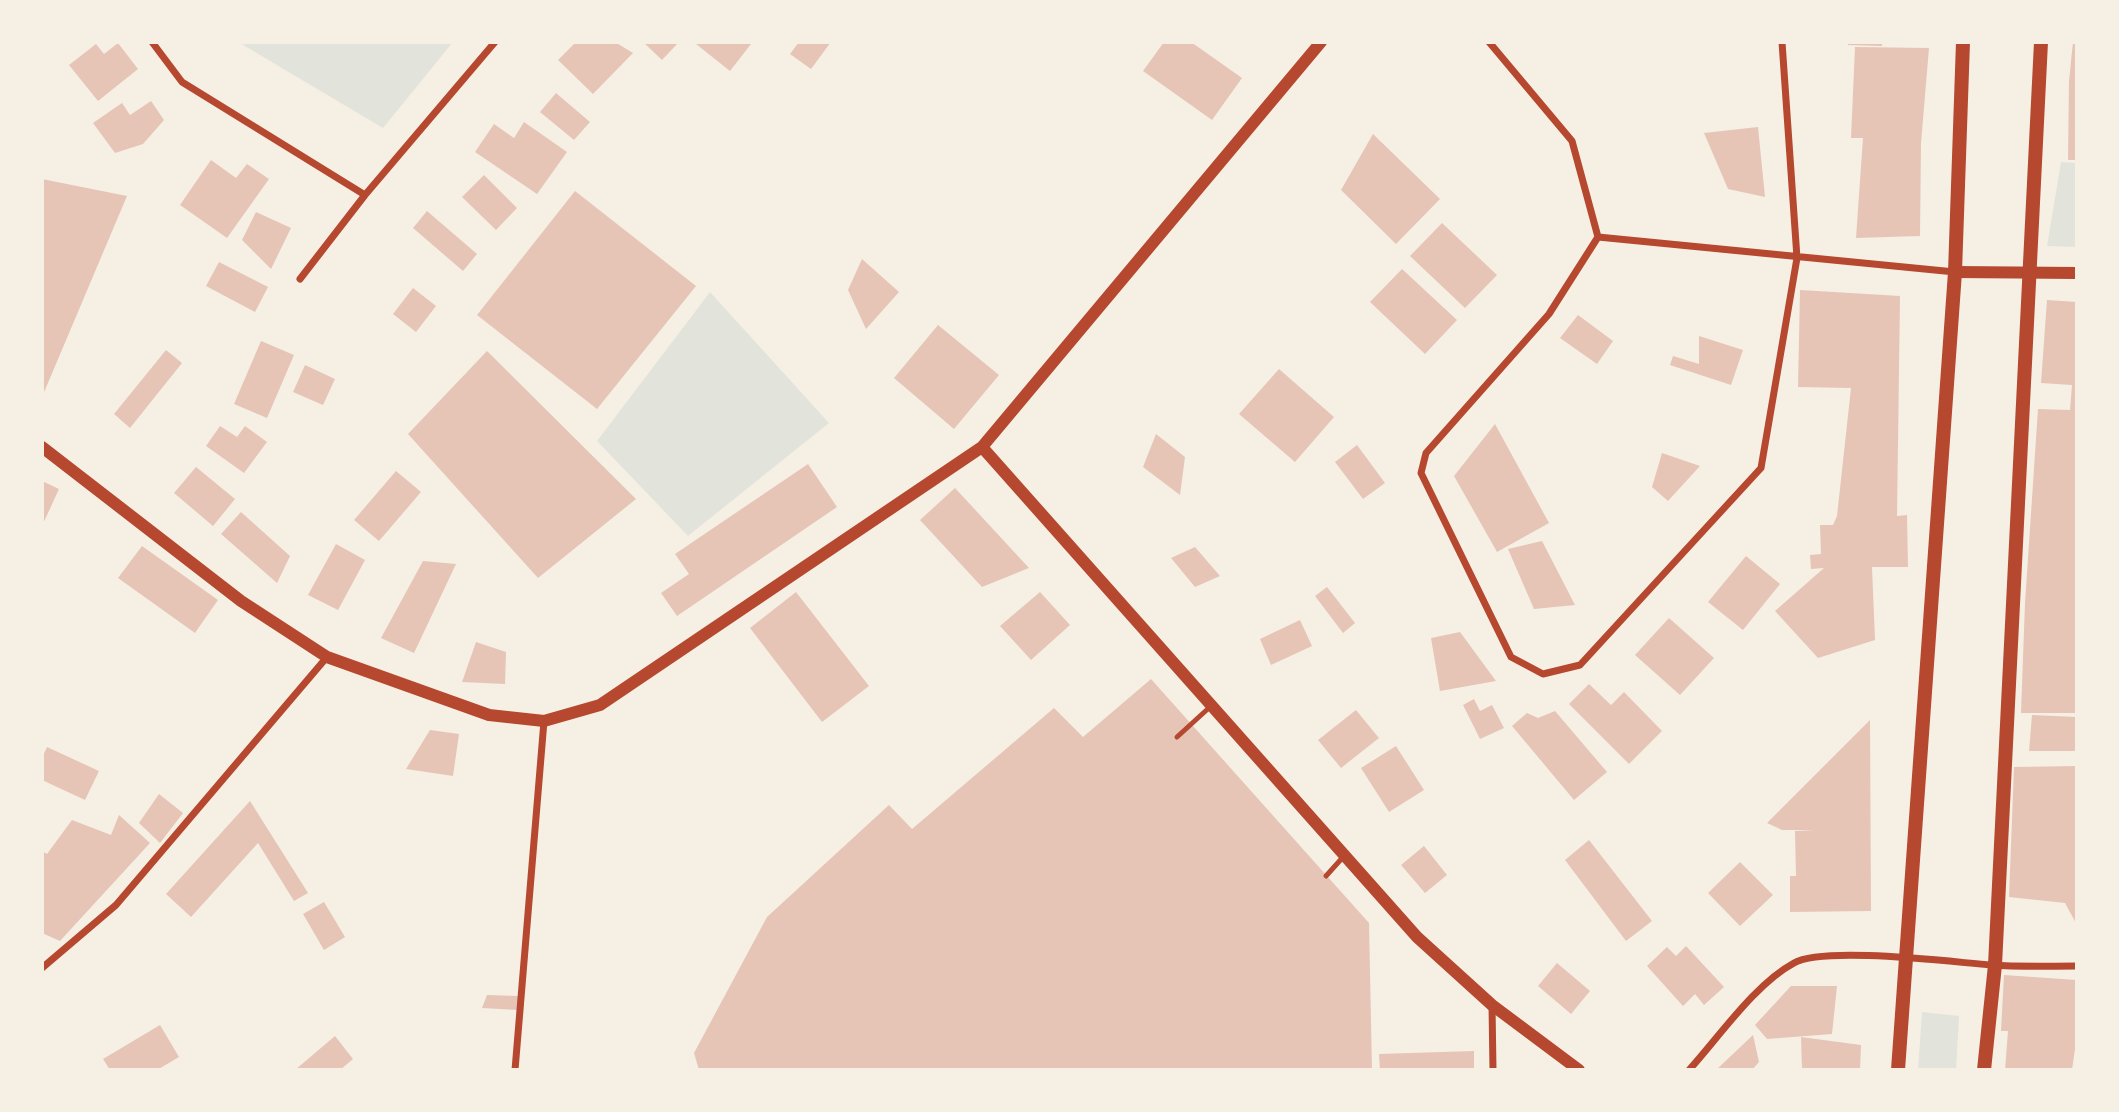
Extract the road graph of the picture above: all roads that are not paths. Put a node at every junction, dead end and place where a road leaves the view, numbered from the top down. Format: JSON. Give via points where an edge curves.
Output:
{"nodes":[{"id":1,"x":152,"y":42,"type":"edge"},
{"id":2,"x":495,"y":42,"type":"edge"},
{"id":3,"x":1321,"y":42,"type":"edge"},
{"id":4,"x":1489,"y":42,"type":"edge"},
{"id":5,"x":1782,"y":42,"type":"edge"},
{"id":6,"x":1963,"y":42,"type":"edge"},
{"id":7,"x":2041,"y":42,"type":"edge"},
{"id":8,"x":365,"y":195,"type":"junction"},
{"id":9,"x":1598,"y":237,"type":"junction"},
{"id":10,"x":1797,"y":258,"type":"junction"},
{"id":11,"x":2031,"y":271,"type":"junction"},
{"id":12,"x":1955,"y":272,"type":"junction"},
{"id":13,"x":2077,"y":273,"type":"edge"},
{"id":14,"x":300,"y":279,"type":"dead end"},
{"id":15,"x":42,"y":447,"type":"edge"},
{"id":16,"x":982,"y":447,"type":"junction"},
{"id":17,"x":327,"y":657,"type":"junction"},
{"id":18,"x":1211,"y":706,"type":"junction"},
{"id":19,"x":544,"y":721,"type":"junction"},
{"id":20,"x":1177,"y":737,"type":"dead end"},
{"id":21,"x":1344,"y":856,"type":"junction"},
{"id":22,"x":1326,"y":876,"type":"dead end"},
{"id":23,"x":1907,"y":958,"type":"junction"},
{"id":24,"x":1994,"y":965,"type":"junction"},
{"id":25,"x":2077,"y":966,"type":"edge"},
{"id":26,"x":42,"y":968,"type":"edge"},
{"id":27,"x":1492,"y":1006,"type":"junction"},
{"id":28,"x":515,"y":1070,"type":"edge"},
{"id":29,"x":1493,"y":1070,"type":"edge"},
{"id":30,"x":1579,"y":1070,"type":"edge"},
{"id":31,"x":1689,"y":1070,"type":"edge"},
{"id":32,"x":1898,"y":1070,"type":"edge"},
{"id":33,"x":1984,"y":1070,"type":"edge"}],
"edges":[{"from":1,"to":8,"type":"street","via":[[182,82]]},
{"from":2,"to":8,"type":"street"},
{"from":3,"to":16,"type":"street"},
{"from":4,"to":9,"type":"street","via":[[1572,141]]},
{"from":5,"to":10,"type":"street"},
{"from":6,"to":12,"type":"main road"},
{"from":7,"to":11,"type":"main road"},
{"from":8,"to":14,"type":"street"},
{"from":9,"to":10,"type":"street"},
{"from":9,"to":10,"type":"street","via":[[1549,314],[1426,453],[1421,473],[1511,657],[1543,674],[1580,664],[1761,468]]},
{"from":10,"to":12,"type":"street"},
{"from":11,"to":12,"type":"street"},
{"from":11,"to":13,"type":"street"},
{"from":11,"to":24,"type":"main road"},
{"from":12,"to":23,"type":"main road"},
{"from":15,"to":17,"type":"street","via":[[241,601]]},
{"from":16,"to":18,"type":"street"},
{"from":16,"to":19,"type":"street","via":[[600,705]]},
{"from":17,"to":19,"type":"street","via":[[489,715]]},
{"from":17,"to":26,"type":"street","via":[[116,905]]},
{"from":18,"to":20,"type":"lane"},
{"from":18,"to":21,"type":"street"},
{"from":19,"to":28,"type":"street"},
{"from":21,"to":22,"type":"lane"},
{"from":21,"to":27,"type":"street","via":[[1417,937]]},
{"from":23,"to":24,"type":"street"},
{"from":23,"to":31,"type":"street","via":[[1819,956],[1796,961],[1774,975]]},
{"from":23,"to":32,"type":"main road"},
{"from":24,"to":25,"type":"street"},
{"from":24,"to":33,"type":"main road"},
{"from":27,"to":29,"type":"street"},
{"from":27,"to":30,"type":"street"}]}
